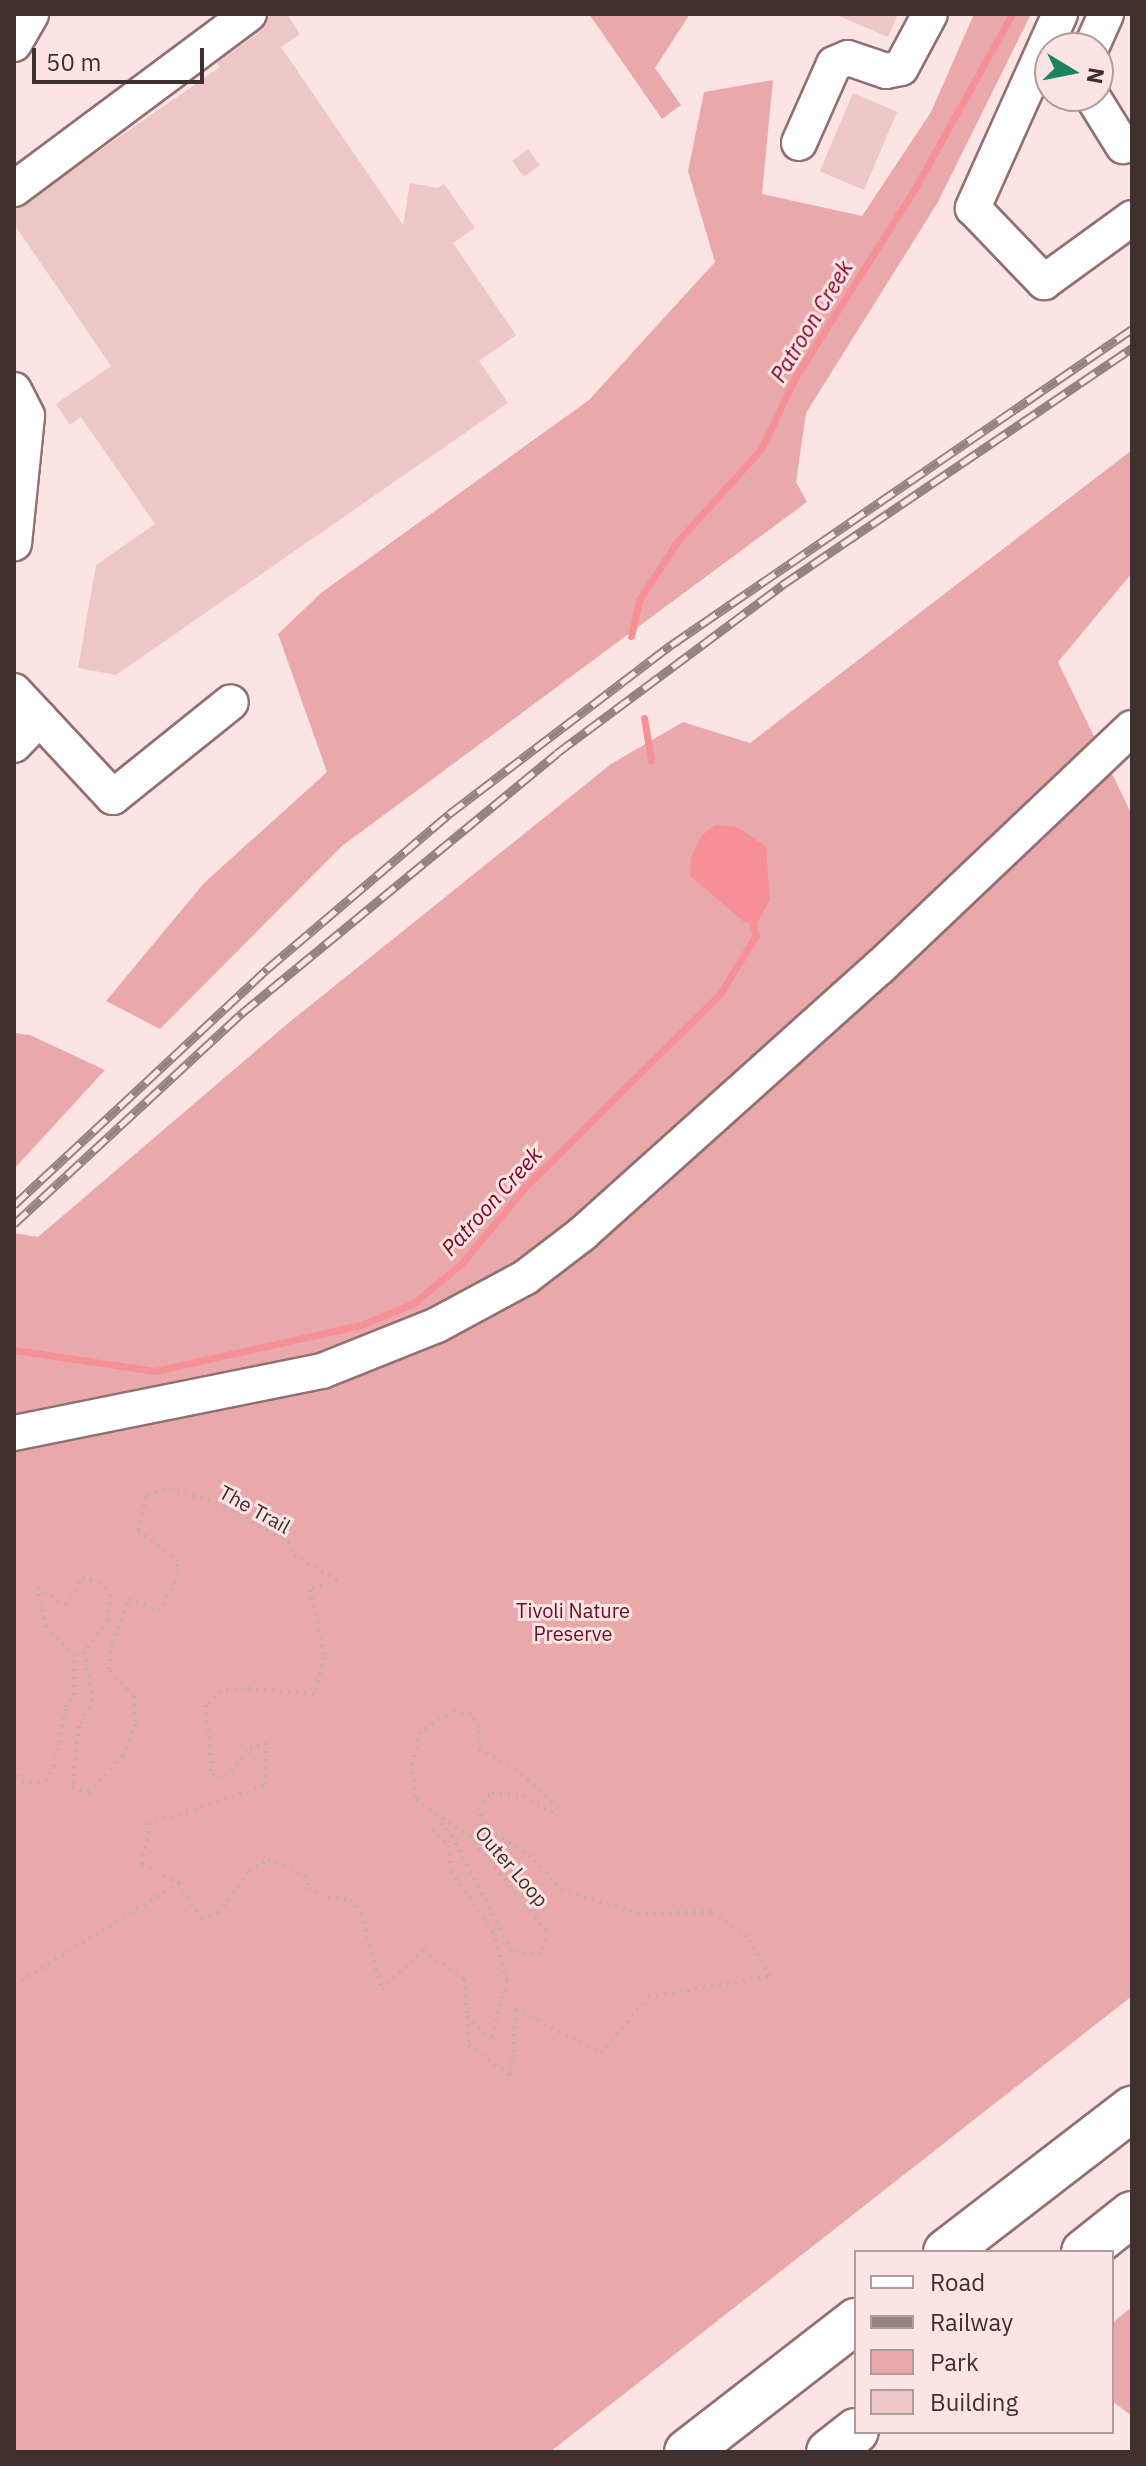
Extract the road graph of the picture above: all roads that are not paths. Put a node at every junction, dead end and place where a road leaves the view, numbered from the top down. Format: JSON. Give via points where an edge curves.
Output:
{"nodes":[{"id":1,"x":31,"y":14,"type":"edge"},
{"id":2,"x":249,"y":14,"type":"edge"},
{"id":3,"x":930,"y":14,"type":"edge"},
{"id":4,"x":1060,"y":14,"type":"edge"},
{"id":5,"x":14,"y":44,"type":"edge"},
{"id":6,"x":1102,"y":112,"type":"edge"},
{"id":7,"x":799,"y":143,"type":"dead end"},
{"id":8,"x":1123,"y":146,"type":"dead end"},
{"id":9,"x":14,"y":189,"type":"edge"},
{"id":10,"x":1132,"y":218,"type":"edge"},
{"id":11,"x":14,"y":390,"type":"edge"},
{"id":12,"x":14,"y":543,"type":"edge"},
{"id":13,"x":14,"y":691,"type":"edge"},
{"id":14,"x":231,"y":702,"type":"dead end"},
{"id":15,"x":40,"y":718,"type":"junction"},
{"id":16,"x":1132,"y":728,"type":"edge"},
{"id":17,"x":14,"y":745,"type":"edge"},
{"id":18,"x":14,"y":1433,"type":"edge"},
{"id":19,"x":1132,"y":2109,"type":"edge"},
{"id":20,"x":1132,"y":2214,"type":"edge"},
{"id":21,"x":949,"y":2250,"type":"edge"},
{"id":22,"x":1087,"y":2250,"type":"edge"},
{"id":23,"x":852,"y":2332,"type":"edge"},
{"id":24,"x":854,"y":2433,"type":"edge"},
{"id":25,"x":687,"y":2452,"type":"edge"},
{"id":26,"x":829,"y":2452,"type":"edge"}],
"edges":[{"from":1,"to":5,"type":"lane"},
{"from":2,"to":9,"type":"lane"},
{"from":3,"to":7,"type":"lane","via":[[909,60],[897,70],[853,58],[834,64]]},
{"from":4,"to":10,"type":"lane","via":[[973,208],[1044,282]]},
{"from":6,"to":8,"type":"lane"},
{"from":11,"to":12,"type":"lane","via":[[27,416]]},
{"from":13,"to":15,"type":"lane"},
{"from":14,"to":15,"type":"lane","via":[[113,797]]},
{"from":15,"to":17,"type":"lane"},
{"from":16,"to":18,"type":"lane","via":[[880,967],[603,1216],[526,1277],[437,1325],[322,1371]]},
{"from":19,"to":21,"type":"highway"},
{"from":20,"to":22,"type":"highway"},
{"from":23,"to":25,"type":"highway"},
{"from":24,"to":26,"type":"highway"}]}
